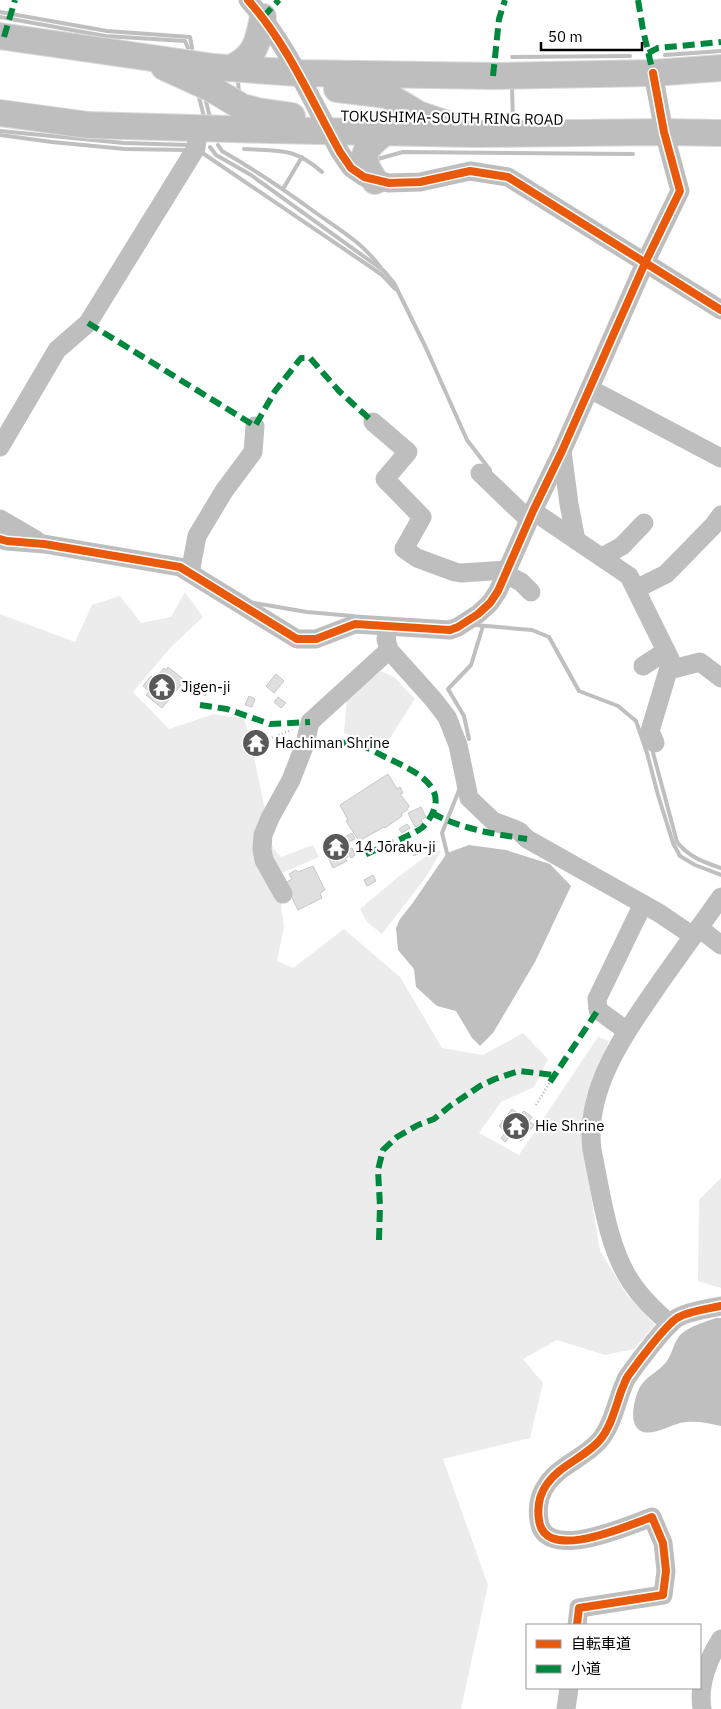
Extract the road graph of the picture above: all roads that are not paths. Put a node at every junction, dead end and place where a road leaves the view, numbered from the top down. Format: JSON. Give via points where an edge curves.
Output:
{"nodes":[{"id":1,"x":256,"y":8,"type":"edge"},
{"id":2,"x":0,"y":36,"type":"edge"},
{"id":3,"x":143,"y":56,"type":"junction"},
{"id":4,"x":231,"y":68,"type":"junction"},
{"id":5,"x":721,"y":68,"type":"edge"},
{"id":6,"x":298,"y":73,"type":"junction"},
{"id":7,"x":652,"y":73,"type":"junction"},
{"id":8,"x":0,"y":113,"type":"edge"},
{"id":9,"x":198,"y":128,"type":"junction"},
{"id":10,"x":327,"y":130,"type":"junction"},
{"id":11,"x":384,"y":132,"type":"junction"},
{"id":12,"x":664,"y":132,"type":"junction"},
{"id":13,"x":721,"y":133,"type":"edge"},
{"id":14,"x":475,"y":134,"type":"junction"},
{"id":15,"x":375,"y":181,"type":"junction"},
{"id":16,"x":644,"y":264,"type":"junction"},
{"id":17,"x":721,"y":310,"type":"edge"},
{"id":18,"x":590,"y":389,"type":"junction"},
{"id":19,"x":372,"y":422,"type":"dead end"},
{"id":20,"x":256,"y":426,"type":"dead end"},
{"id":21,"x":0,"y":447,"type":"edge"},
{"id":22,"x":562,"y":451,"type":"junction"},
{"id":23,"x":721,"y":458,"type":"edge"},
{"id":24,"x":480,"y":473,"type":"dead end"},
{"id":25,"x":531,"y":515,"type":"junction"},
{"id":26,"x":721,"y":515,"type":"edge"},
{"id":27,"x":0,"y":519,"type":"edge"},
{"id":28,"x":644,"y":523,"type":"dead end"},
{"id":29,"x":0,"y":538,"type":"edge"},
{"id":30,"x":576,"y":540,"type":"junction"},
{"id":31,"x":44,"y":544,"type":"junction"},
{"id":32,"x":602,"y":557,"type":"junction"},
{"id":33,"x":506,"y":572,"type":"junction"},
{"id":34,"x":190,"y":573,"type":"junction"},
{"id":35,"x":636,"y":589,"type":"junction"},
{"id":36,"x":531,"y":592,"type":"dead end"},
{"id":37,"x":388,"y":627,"type":"junction"},
{"id":38,"x":389,"y":650,"type":"junction"},
{"id":39,"x":666,"y":651,"type":"junction"},
{"id":40,"x":643,"y":666,"type":"dead end"},
{"id":41,"x":669,"y":670,"type":"junction"},
{"id":42,"x":721,"y":678,"type":"edge"},
{"id":43,"x":656,"y":744,"type":"dead end"},
{"id":44,"x":283,"y":894,"type":"dead end"},
{"id":45,"x":721,"y":897,"type":"edge"},
{"id":46,"x":643,"y":904,"type":"junction"},
{"id":47,"x":696,"y":932,"type":"junction"},
{"id":48,"x":721,"y":945,"type":"edge"},
{"id":49,"x":627,"y":1031,"type":"junction"},
{"id":50,"x":721,"y":1306,"type":"edge"},
{"id":51,"x":670,"y":1324,"type":"junction"},
{"id":52,"x":577,"y":1624,"type":"edge"},
{"id":53,"x":721,"y":1639,"type":"edge"},
{"id":54,"x":703,"y":1686,"type":"junction"},
{"id":55,"x":569,"y":1689,"type":"edge"},
{"id":56,"x":566,"y":1709,"type":"edge"},
{"id":57,"x":702,"y":1709,"type":"edge"},
{"id":58,"x":712,"y":1709,"type":"edge"}],
"edges":[{"from":1,"to":4,"type":"highway","via":[[256,47],[241,63]]},
{"from":1,"to":6,"type":"street"},
{"from":2,"to":3,"type":"highway"},
{"from":3,"to":4,"type":"highway"},
{"from":3,"to":10,"type":"highway","via":[[242,107],[258,112],[288,114]]},
{"from":4,"to":6,"type":"highway"},
{"from":5,"to":7,"type":"highway"},
{"from":6,"to":7,"type":"highway","via":[[493,76]]},
{"from":6,"to":10,"type":"street"},
{"from":6,"to":14,"type":"highway","via":[[337,90],[387,95],[418,114]]},
{"from":7,"to":12,"type":"street"},
{"from":8,"to":9,"type":"highway","name":"TOKUSHIMA-SOUTH RING ROAD","via":[[88,125]]},
{"from":9,"to":10,"type":"highway","name":"TOKUSHIMA-SOUTH RING ROAD"},
{"from":9,"to":21,"type":"street","via":[[196,148],[88,323],[57,350]]},
{"from":10,"to":11,"type":"highway","name":"TOKUSHIMA-SOUTH RING ROAD"},
{"from":10,"to":15,"type":"street","via":[[351,168]]},
{"from":11,"to":14,"type":"highway","name":"TOKUSHIMA-SOUTH RING ROAD"},
{"from":11,"to":15,"type":"highway","via":[[364,157]]},
{"from":12,"to":13,"type":"highway","name":"TOKUSHIMA-SOUTH RING ROAD"},
{"from":12,"to":14,"type":"highway","name":"TOKUSHIMA-SOUTH RING ROAD"},
{"from":12,"to":16,"type":"street","via":[[680,191]]},
{"from":15,"to":16,"type":"street","via":[[420,182],[470,171],[508,177]]},
{"from":16,"to":17,"type":"street"},
{"from":16,"to":18,"type":"street"},
{"from":18,"to":22,"type":"street"},
{"from":18,"to":23,"type":"street"},
{"from":19,"to":33,"type":"street","via":[[408,452],[385,479],[422,517],[404,549],[417,558],[461,574]]},
{"from":20,"to":34,"type":"street","via":[[253,452],[224,490],[197,536]]},
{"from":22,"to":25,"type":"street"},
{"from":22,"to":30,"type":"street"},
{"from":24,"to":25,"type":"street"},
{"from":25,"to":30,"type":"street"},
{"from":25,"to":33,"type":"street"},
{"from":26,"to":35,"type":"street","via":[[666,574]]},
{"from":27,"to":31,"type":"street"},
{"from":28,"to":32,"type":"street","via":[[622,546]]},
{"from":29,"to":31,"type":"street"},
{"from":30,"to":32,"type":"street"},
{"from":31,"to":34,"type":"street","via":[[180,567]]},
{"from":32,"to":35,"type":"street","via":[[629,576]]},
{"from":33,"to":36,"type":"street"},
{"from":33,"to":37,"type":"street","via":[[490,603],[463,624],[450,630]]},
{"from":34,"to":37,"type":"street","via":[[297,639],[316,639],[355,624]]},
{"from":35,"to":39,"type":"street"},
{"from":37,"to":38,"type":"street"},
{"from":38,"to":44,"type":"street","via":[[310,722],[291,780],[263,835],[264,860]]},
{"from":38,"to":46,"type":"street","via":[[446,717],[458,745],[469,798],[482,813],[519,831],[527,839]]},
{"from":39,"to":40,"type":"street"},
{"from":39,"to":41,"type":"street","via":[[672,661]]},
{"from":41,"to":42,"type":"street","via":[[700,662]]},
{"from":41,"to":43,"type":"street","via":[[650,731]]},
{"from":45,"to":47,"type":"street"},
{"from":46,"to":47,"type":"street"},
{"from":46,"to":49,"type":"street","via":[[597,999],[598,1010]]},
{"from":47,"to":48,"type":"street"},
{"from":47,"to":49,"type":"street"},
{"from":49,"to":51,"type":"street","via":[[602,1078],[591,1119],[592,1150],[614,1248],[630,1281],[646,1302]]},
{"from":50,"to":51,"type":"street","via":[[683,1315]]},
{"from":51,"to":52,"type":"street","via":[[627,1377],[600,1440],[546,1484],[537,1509],[539,1524],[545,1534],[554,1540],[567,1542],[584,1540],[652,1517],[663,1543],[666,1571],[663,1595],[580,1608]]},
{"from":53,"to":54,"type":"street","via":[[706,1668]]},
{"from":54,"to":57,"type":"street"},
{"from":54,"to":58,"type":"street"},
{"from":55,"to":56,"type":"street"}]}
